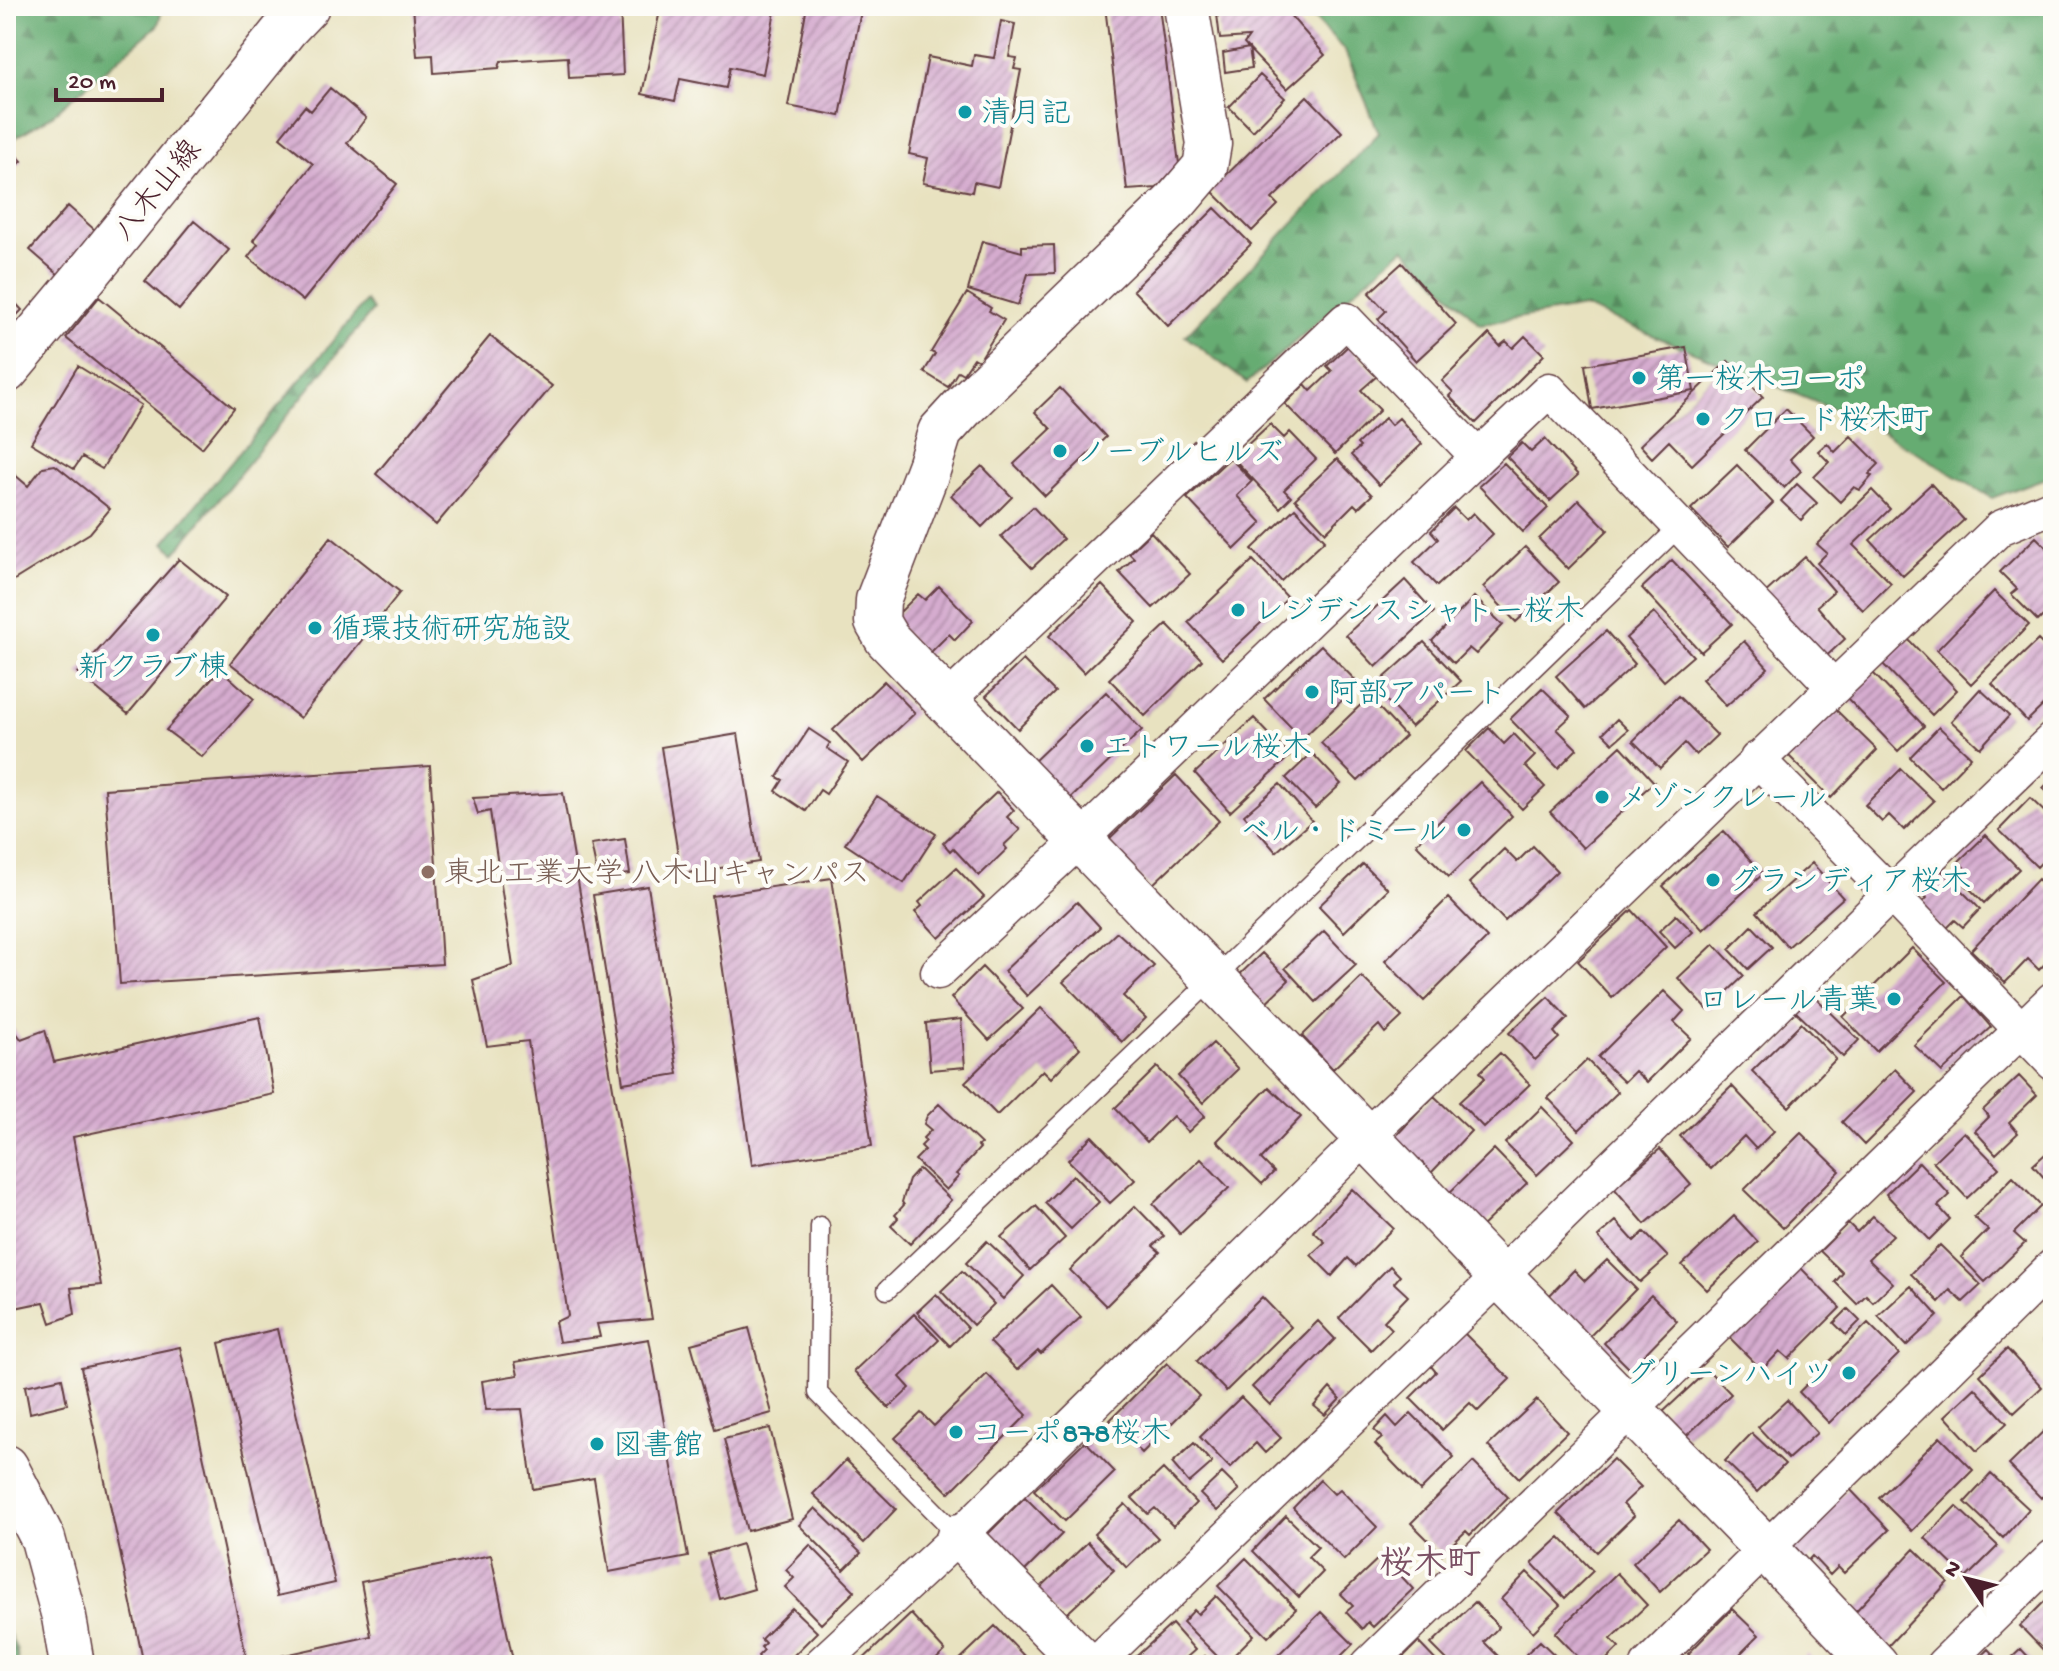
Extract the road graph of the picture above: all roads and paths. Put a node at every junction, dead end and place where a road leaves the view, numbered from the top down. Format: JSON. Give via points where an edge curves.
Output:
{"nodes":[{"id":1,"x":307,"y":6,"type":"edge"},
{"id":2,"x":1186,"y":6,"type":"edge"},
{"id":3,"x":6,"y":371,"type":"edge"},
{"id":4,"x":1478,"y":457,"type":"junction"},
{"id":5,"x":2053,"y":506,"type":"edge"},
{"id":6,"x":1680,"y":526,"type":"junction"},
{"id":7,"x":1833,"y":686,"type":"junction"},
{"id":8,"x":948,"y":700,"type":"junction"},
{"id":9,"x":2053,"y":739,"type":"edge"},
{"id":10,"x":1757,"y":759,"type":"junction"},
{"id":11,"x":1081,"y":839,"type":"junction"},
{"id":12,"x":1891,"y":894,"type":"junction"},
{"id":13,"x":938,"y":972,"type":"dead end"},
{"id":14,"x":1214,"y":978,"type":"junction"},
{"id":15,"x":2053,"y":999,"type":"edge"},
{"id":16,"x":2021,"y":1030,"type":"junction"},
{"id":17,"x":2053,"y":1063,"type":"edge"},
{"id":18,"x":1367,"y":1136,"type":"junction"},
{"id":19,"x":820,"y":1226,"type":"dead end"},
{"id":20,"x":2053,"y":1266,"type":"edge"},
{"id":21,"x":1500,"y":1276,"type":"junction"},
{"id":22,"x":887,"y":1290,"type":"dead end"},
{"id":23,"x":1630,"y":1410,"type":"junction"},
{"id":24,"x":6,"y":1467,"type":"edge"},
{"id":25,"x":959,"y":1536,"type":"junction"},
{"id":26,"x":1766,"y":1549,"type":"junction"},
{"id":27,"x":2053,"y":1557,"type":"edge"},
{"id":28,"x":72,"y":1665,"type":"edge"},
{"id":29,"x":820,"y":1665,"type":"edge"},
{"id":30,"x":1086,"y":1665,"type":"edge"},
{"id":31,"x":1094,"y":1665,"type":"edge"},
{"id":32,"x":1368,"y":1665,"type":"edge"},
{"id":33,"x":1648,"y":1665,"type":"edge"},
{"id":34,"x":1876,"y":1665,"type":"edge"},
{"id":35,"x":1943,"y":1665,"type":"edge"}],
"edges":[{"from":1,"to":3,"type":"street","name":"八木山線"},
{"from":2,"to":8,"type":"street","via":[[1209,144],[1205,167],[940,432],[878,600],[877,622],[887,639]]},
{"from":4,"to":6,"type":"street","via":[[1549,390]]},
{"from":4,"to":8,"type":"street","via":[[1346,320]]},
{"from":4,"to":11,"type":"street"},
{"from":5,"to":7,"type":"street","via":[[2000,528]]},
{"from":6,"to":7,"type":"street"},
{"from":6,"to":14,"type":"lane"},
{"from":7,"to":10,"type":"street"},
{"from":8,"to":11,"type":"street"},
{"from":9,"to":12,"type":"street"},
{"from":10,"to":12,"type":"street"},
{"from":10,"to":18,"type":"street"},
{"from":11,"to":13,"type":"street"},
{"from":11,"to":14,"type":"street"},
{"from":12,"to":16,"type":"street"},
{"from":12,"to":21,"type":"street"},
{"from":14,"to":18,"type":"street"},
{"from":14,"to":22,"type":"lane"},
{"from":15,"to":16,"type":"street"},
{"from":16,"to":17,"type":"street"},
{"from":16,"to":23,"type":"street"},
{"from":18,"to":21,"type":"street"},
{"from":18,"to":25,"type":"street"},
{"from":19,"to":25,"type":"lane","via":[[818,1393]]},
{"from":20,"to":26,"type":"street"},
{"from":21,"to":23,"type":"street"},
{"from":21,"to":31,"type":"street"},
{"from":23,"to":26,"type":"street"},
{"from":23,"to":32,"type":"street"},
{"from":24,"to":28,"type":"street","via":[[43,1539]]},
{"from":25,"to":29,"type":"street"},
{"from":25,"to":30,"type":"street"},
{"from":26,"to":33,"type":"street"},
{"from":26,"to":34,"type":"street"},
{"from":27,"to":35,"type":"street"}]}
